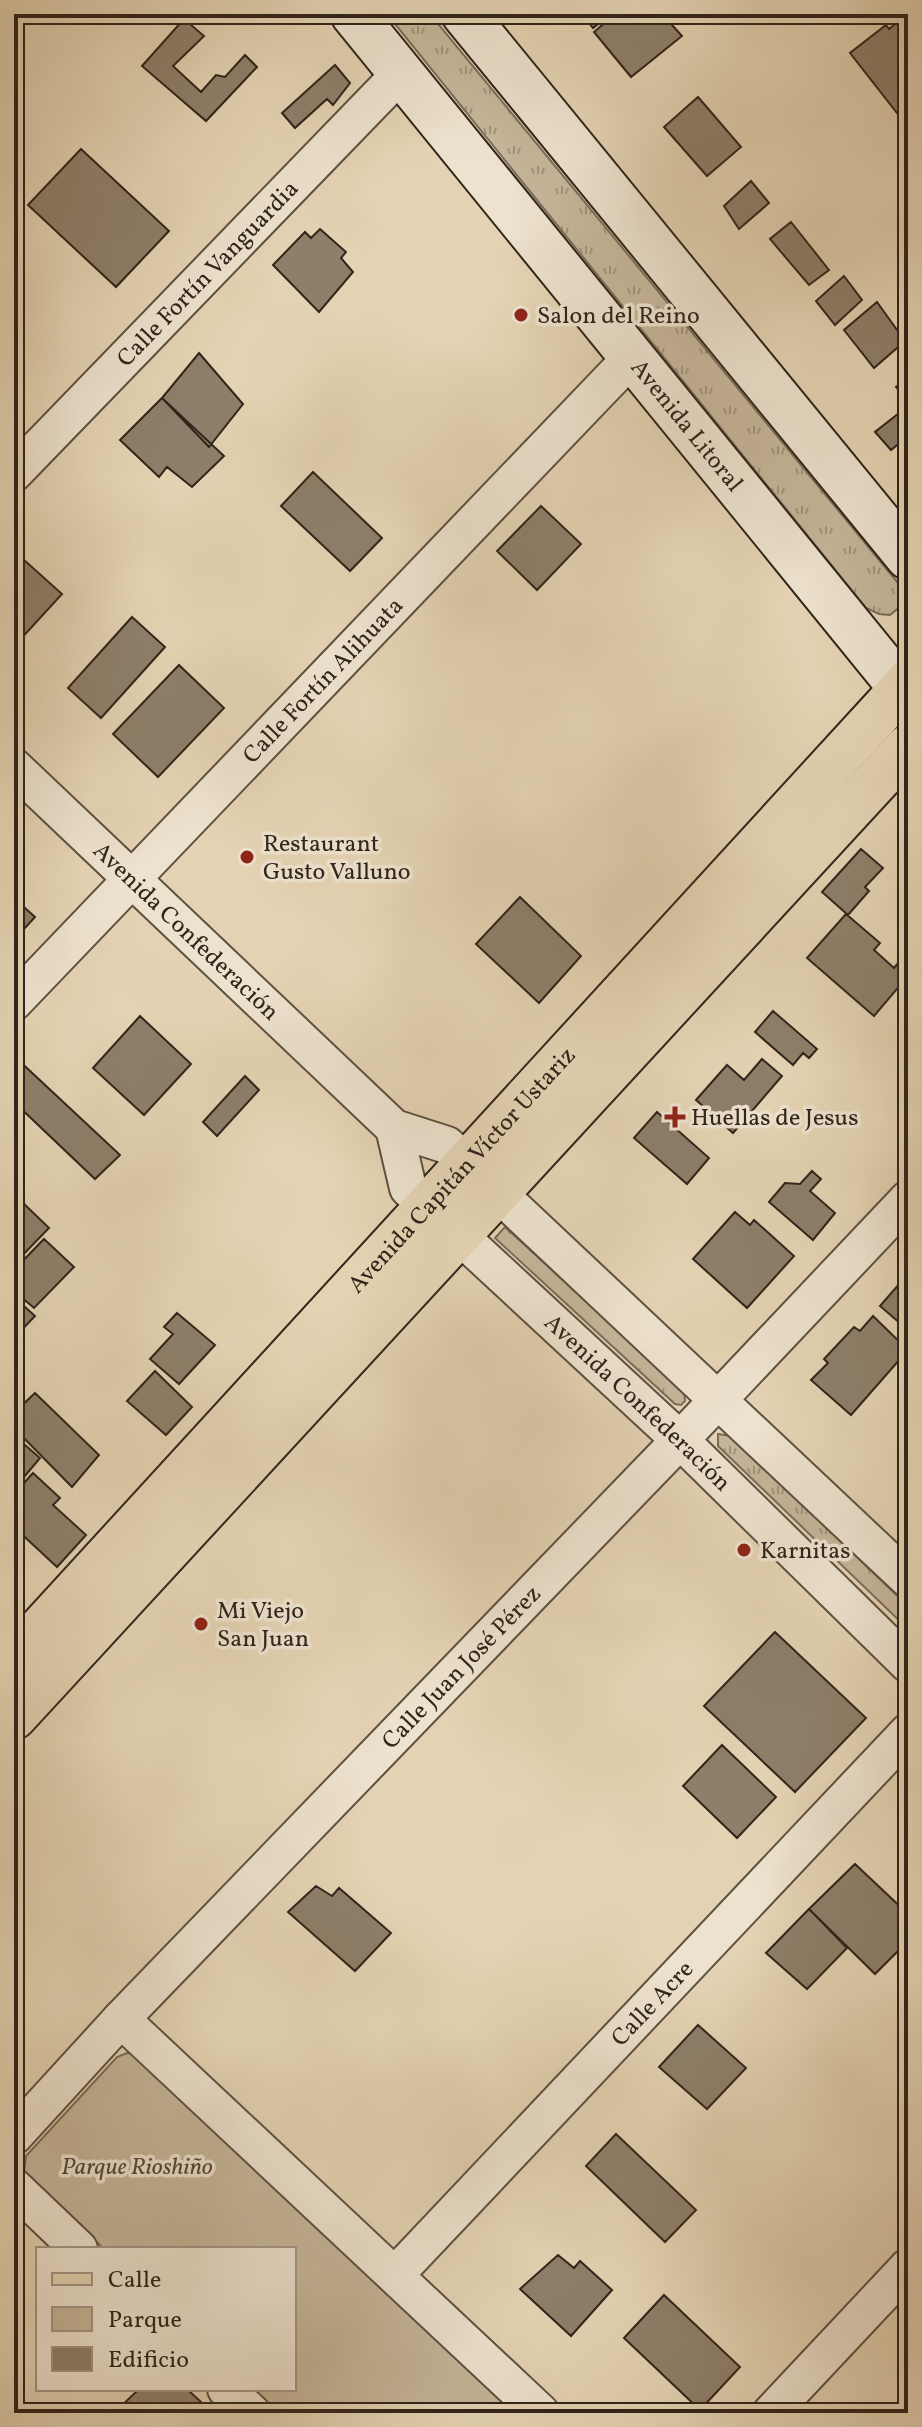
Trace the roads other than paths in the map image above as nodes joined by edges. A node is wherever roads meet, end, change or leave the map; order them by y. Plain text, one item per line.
1 (353, 14) edge
2 (464, 14) edge
3 (401, 73) junction
4 (632, 357) junction
5 (14, 473) edge
6 (908, 557) edge
7 (895, 697) edge
8 (905, 750) edge
9 (14, 767) edge
10 (131, 879) junction
11 (14, 1002) edge
12 (394, 1128) junction
13 (482, 1178) junction
14 (908, 1199) edge
15 (443, 1221) junction
16 (719, 1399) junction
17 (680, 1440) junction
18 (908, 1579) edge
19 (14, 1658) edge
20 (908, 1664) edge
21 (14, 1717) edge
22 (908, 1732) edge
23 (121, 2019) junction
24 (14, 2136) edge
25 (14, 2187) edge
26 (77, 2247) edge
27 (908, 2267) edge
28 (395, 2275) junction
29 (228, 2391) edge
30 (252, 2413) edge
31 (541, 2413) edge
32 (771, 2413) edge

1 - 3 main road, Avenida Litoral
2 - 6 main road
3 - 4 main road, Avenida Litoral
3 - 5 street, Calle Fortín Vanguardia
4 - 7 main road, Avenida Litoral
4 - 10 street, Calle Fortín Alihuata
7 - 8 main road, Avenida Litoral
7 - 13 main road, Avenida Capitán Víctor Ustariz
8 - 13 main road, Avenida Capitán Víctor Ustariz
9 - 10 street, Avenida Confederación
10 - 11 street, Calle Fortín Alihuata
10 - 12 street, Avenida Confederación
12 - 13 street, Avenida Confederación
12 - 15 street, Avenida Confederación
13 - 15 main road, Avenida Capitán Víctor Ustariz
13 - 16 street, Avenida Confederación
14 - 16 street, Calle Juan José Pérez
15 - 17 street, Avenida Confederación
15 - 19 main road, Avenida Capitán Víctor Ustariz
15 - 21 main road, Avenida Capitán Víctor Ustariz
16 - 17 street, Calle Juan José Pérez
16 - 18 street, Avenida Confederación
17 - 20 street, Avenida Confederación
17 - 23 street, Calle Juan José Pérez
22 - 28 street, Calle Acre
23 - 24 street, Calle Juan José Pérez
23 - 28 street
25 - 26 street
27 - 32 street
28 - 31 street
29 - 30 street

